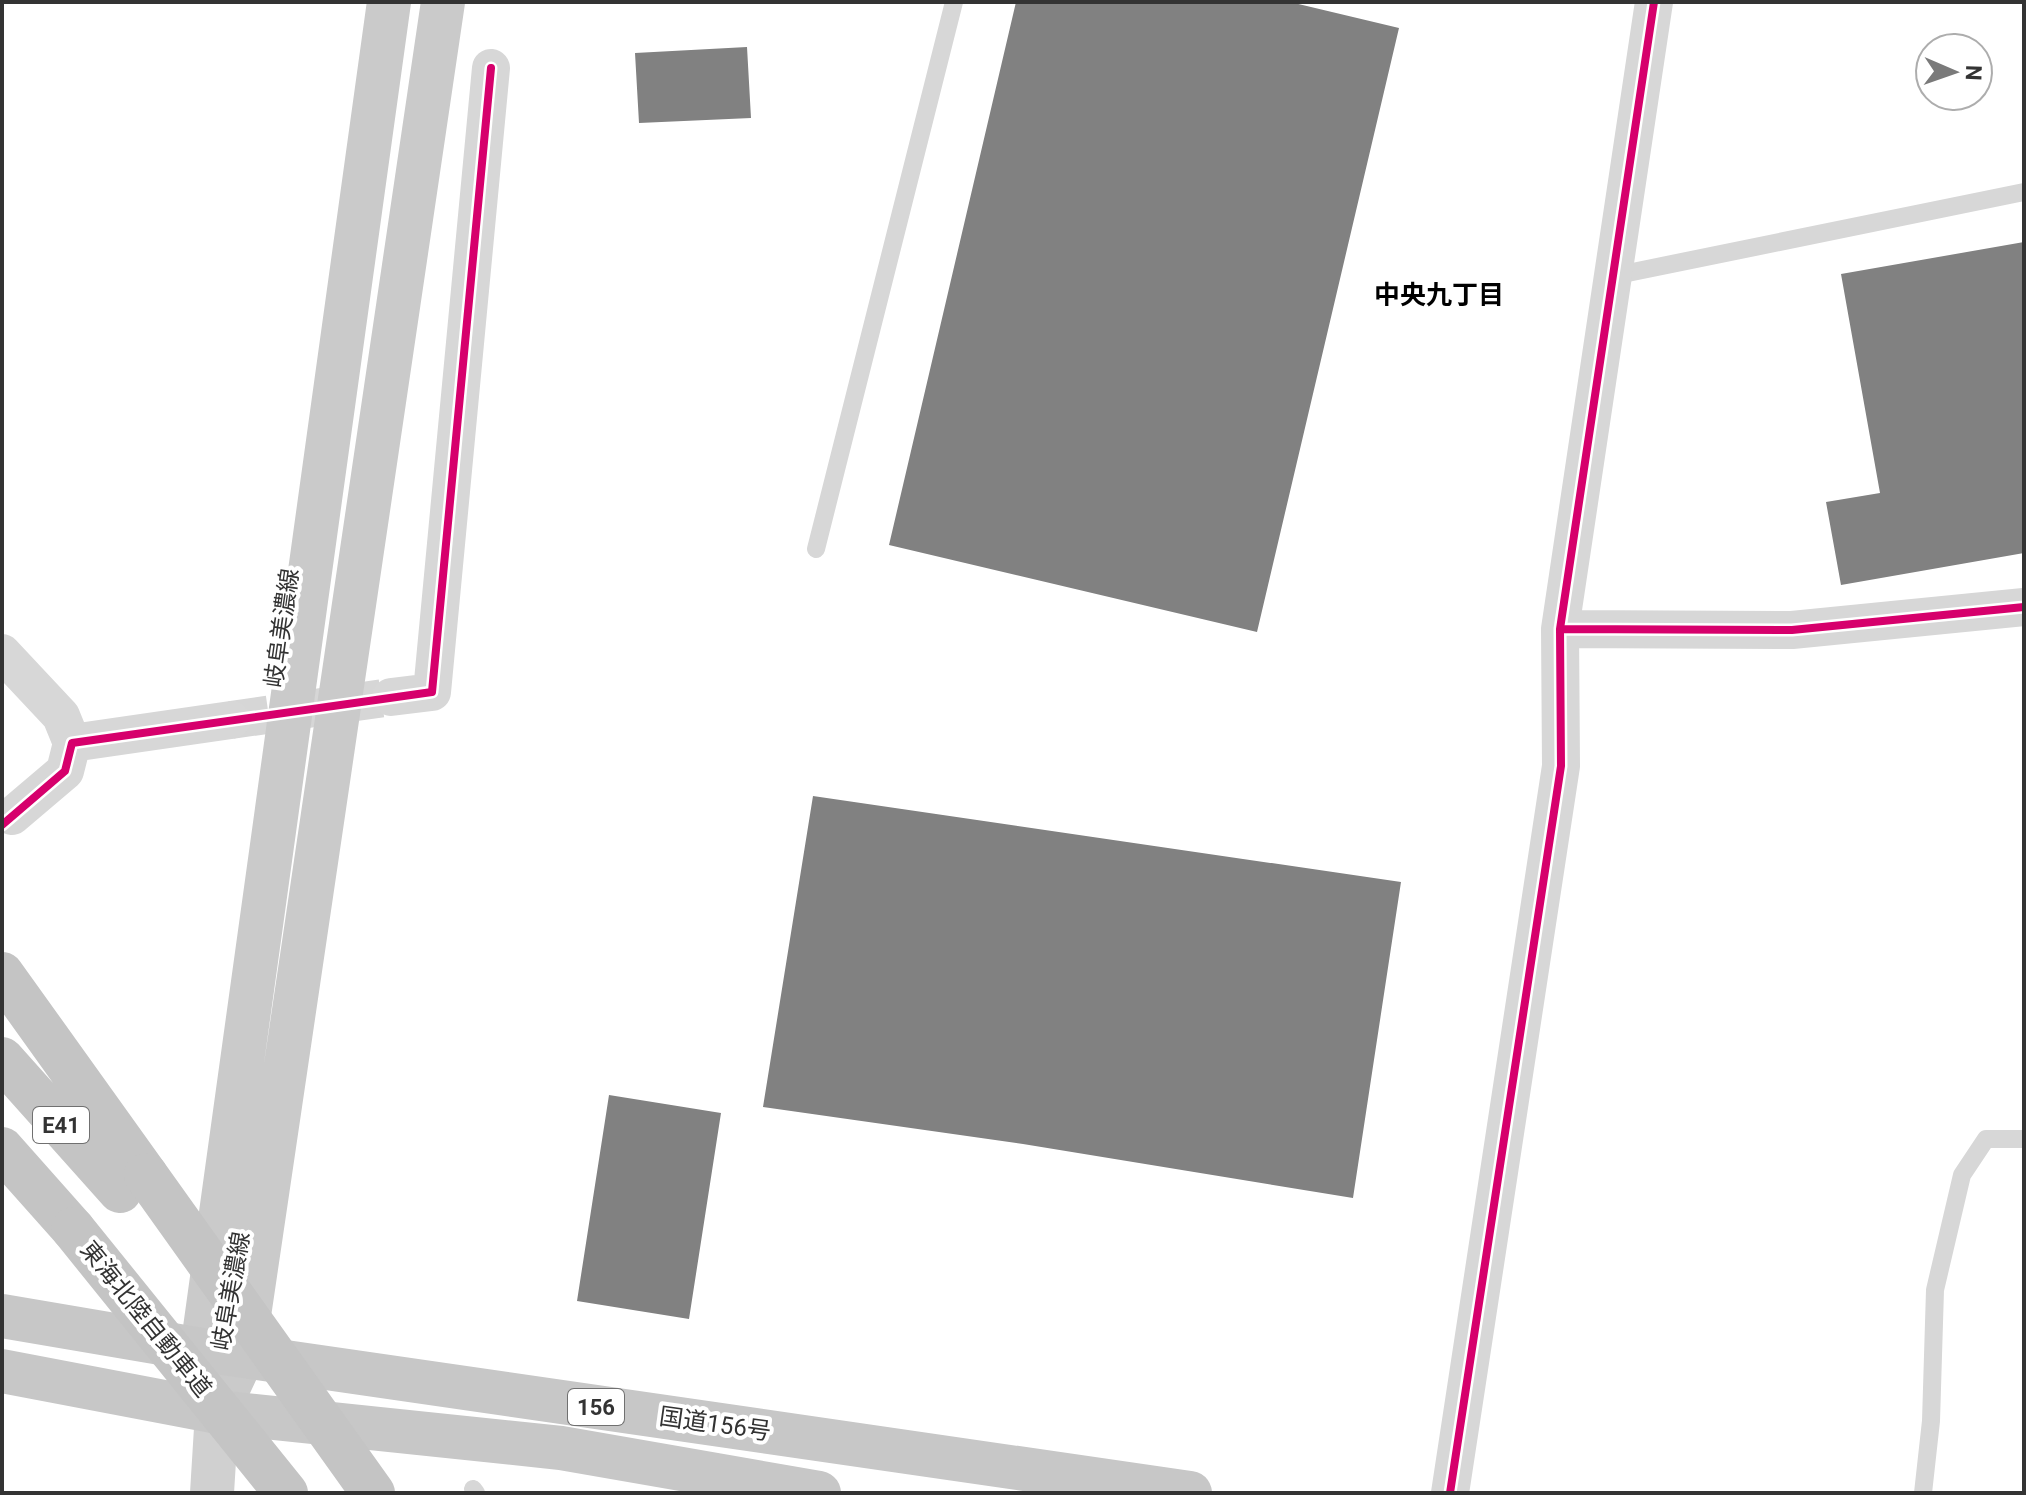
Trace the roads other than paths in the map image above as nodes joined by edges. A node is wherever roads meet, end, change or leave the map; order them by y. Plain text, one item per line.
1 (389, 2) edge
2 (443, 2) edge
3 (954, 2) edge
4 (1654, 2) edge
5 (491, 68) dead end
6 (2024, 192) edge
7 (1613, 276) junction
8 (816, 549) dead end
9 (2024, 607) edge
10 (1560, 629) junction
11 (2, 653) edge
12 (391, 697) tunnel mouth
13 (231, 720) tunnel mouth
14 (72, 743) junction
15 (12, 816) dead end
16 (2, 974) edge
17 (2, 1059) edge
18 (2024, 1139) edge
19 (2, 1149) edge
20 (133, 1183) junction
21 (2, 1316) edge
22 (222, 1353) junction
23 (2, 1371) edge
24 (217, 1412) junction
25 (212, 1493) edge
26 (286, 1493) edge
27 (359, 1493) edge
28 (373, 1493) edge
29 (819, 1493) edge
30 (1190, 1493) edge
31 (1450, 1493) edge
32 (1923, 1493) edge

1 - 22 main road, 岐阜美濃線
2 - 22 main road, 岐阜美濃線
3 - 8 lane
4 - 7 street
5 - 12 street
6 - 7 lane
7 - 10 street
9 - 10 street
10 - 31 street
11 - 14 street
13 - 14 street
14 - 15 street
16 - 20 highway
17 - 20 highway, E41
18 - 32 lane
19 - 26 highway, 東海北陸自動車道 / E41, bridge
20 - 27 highway, E41
20 - 28 highway, bridge
21 - 22 highway, 国道156号 / 156
22 - 24 main road, 岐阜美濃線
22 - 30 highway, 国道156号 / 156
23 - 24 highway, 国道156号 / 156
24 - 25 main road
24 - 29 highway, 国道156号 / 156

